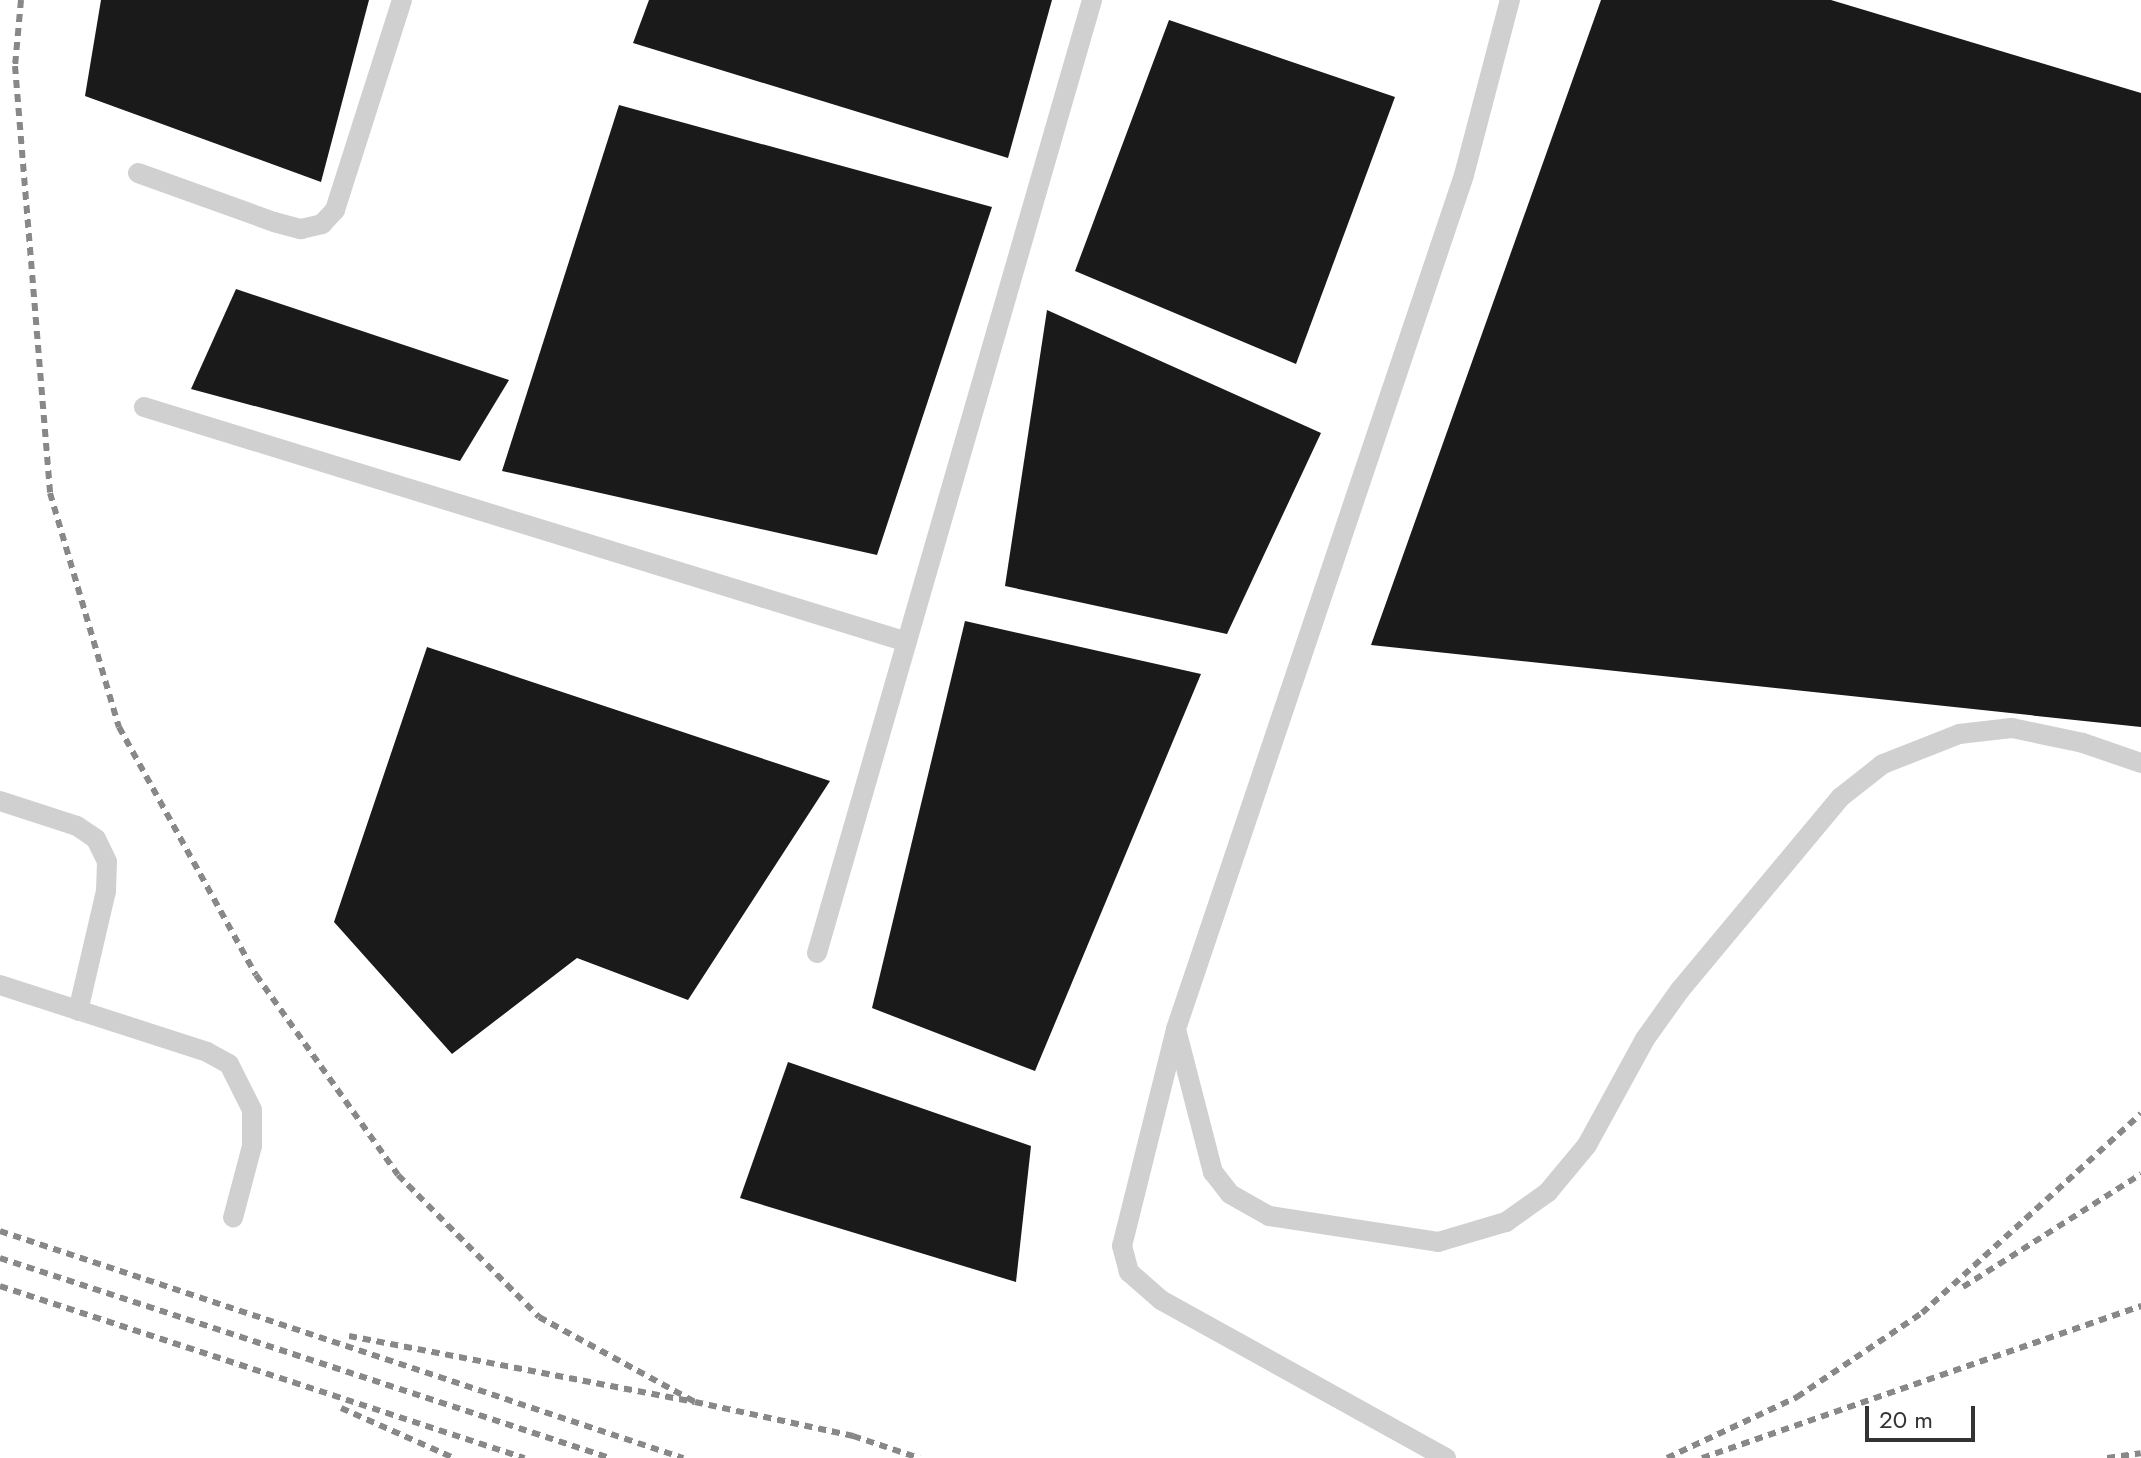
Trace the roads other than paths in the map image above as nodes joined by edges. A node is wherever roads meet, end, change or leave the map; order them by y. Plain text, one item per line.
1 (402, 0) edge
2 (1092, 0) edge
3 (1510, 0) edge
4 (138, 173) dead end
5 (144, 407) dead end
6 (907, 642) junction
7 (2141, 763) edge
8 (0, 801) edge
9 (817, 953) dead end
10 (0, 985) edge
11 (78, 1011) junction
12 (1176, 1029) junction
13 (233, 1218) dead end
14 (1446, 1458) edge

1 - 4 lane
2 - 6 lane
3 - 12 lane
5 - 6 lane
6 - 9 lane
7 - 12 lane
8 - 11 lane
10 - 11 lane
11 - 13 lane
12 - 14 lane

